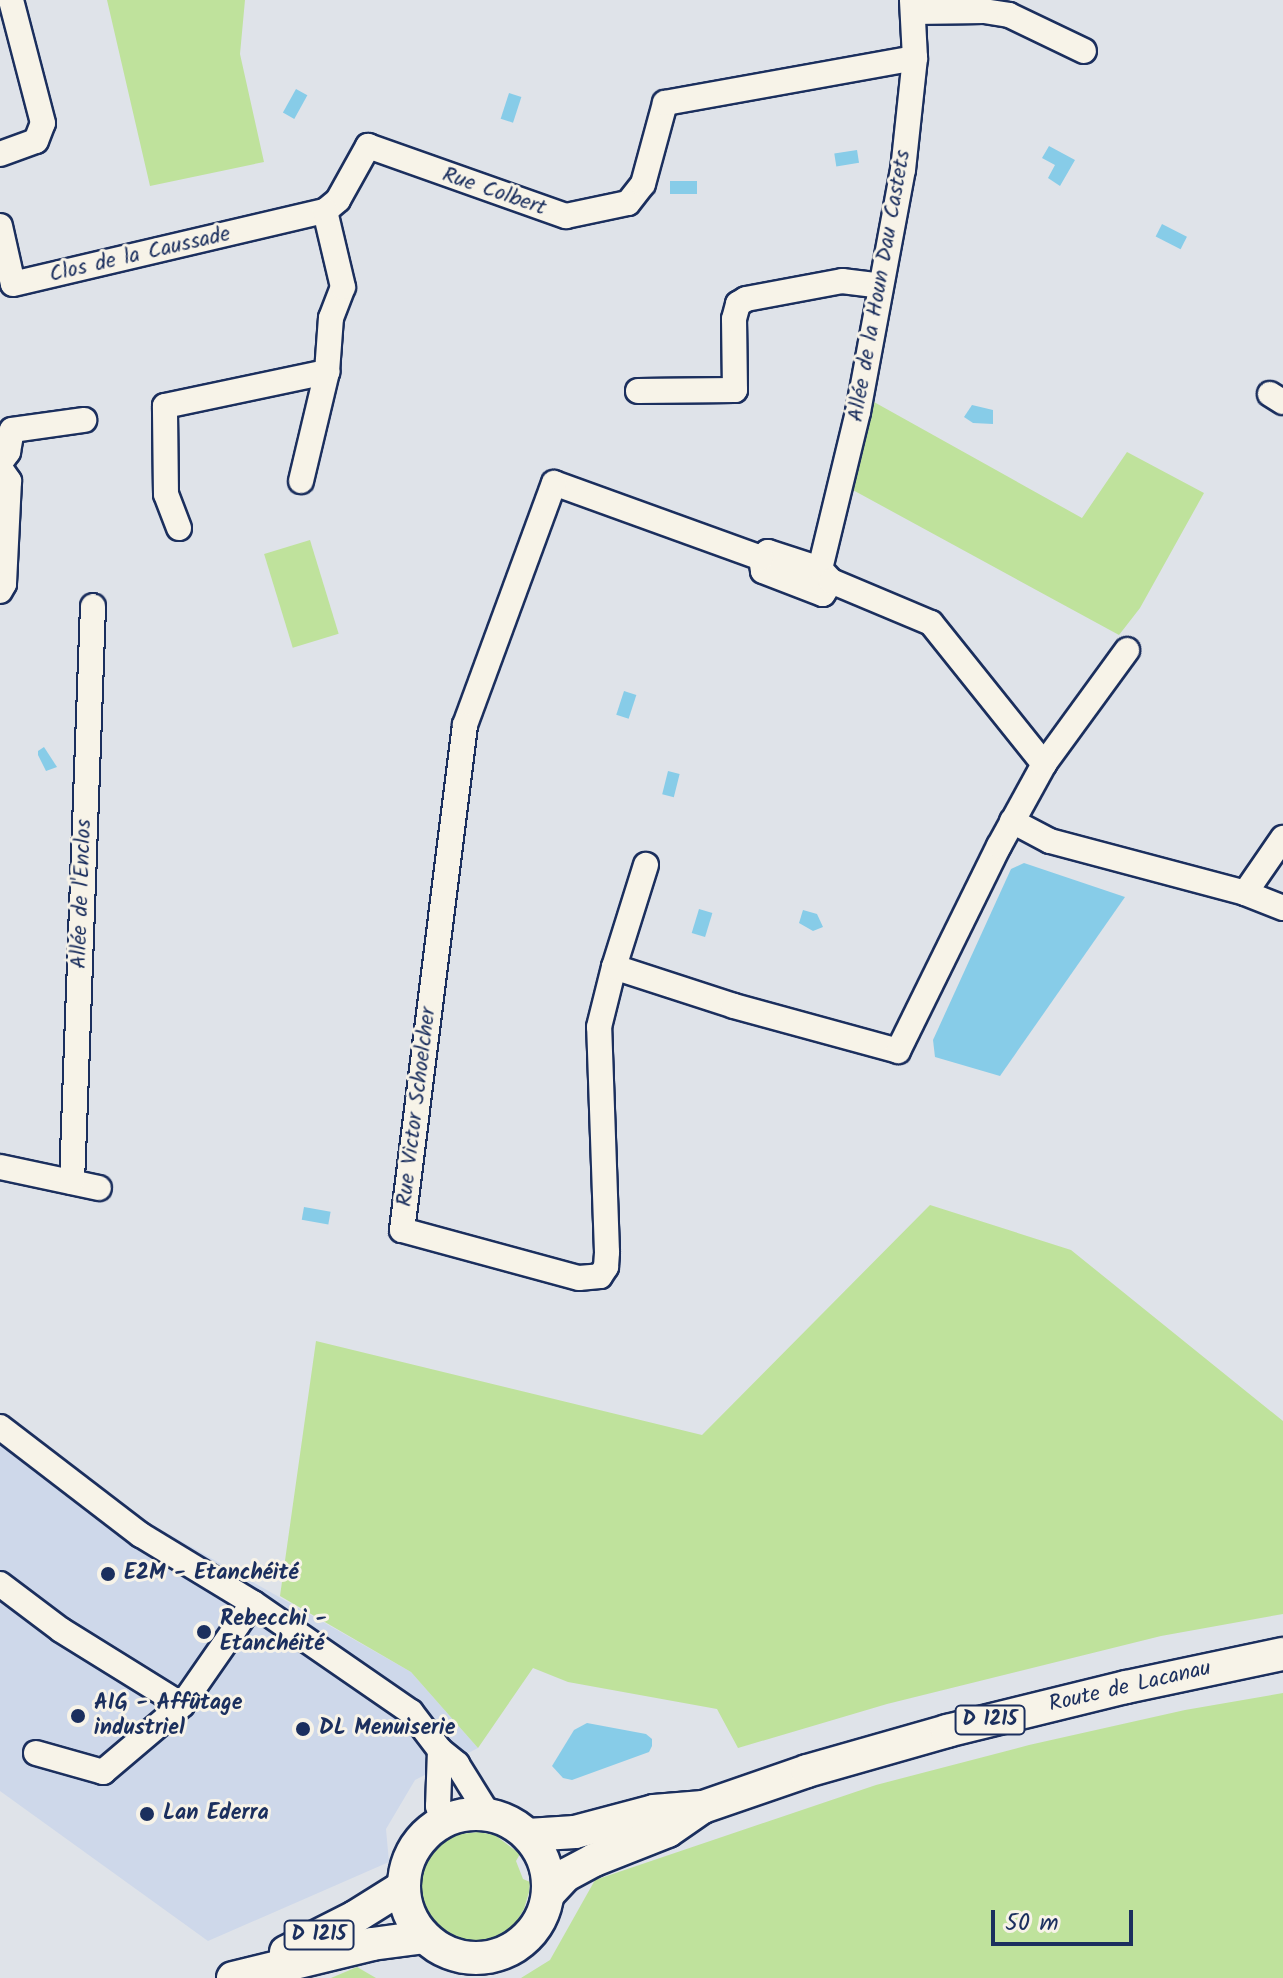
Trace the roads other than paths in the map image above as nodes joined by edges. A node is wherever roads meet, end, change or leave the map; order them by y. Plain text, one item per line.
1 (11, 0) edge
2 (912, 6) edge
3 (1084, 51) dead end
4 (915, 58) junction
5 (0, 154) edge
6 (325, 211) junction
7 (0, 226) edge
8 (881, 286) junction
9 (327, 372) junction
10 (638, 391) dead end
11 (84, 420) dead end
12 (0, 466) edge
13 (301, 481) dead end
14 (179, 528) dead end
15 (826, 575) junction
16 (0, 591) edge
17 (93, 606) dead end
18 (1127, 650) dead end
19 (1044, 764) junction
20 (1012, 821) junction
21 (1283, 838) edge
22 (646, 865) dead end
23 (1245, 893) junction
24 (1283, 908) edge
25 (614, 967) junction
26 (0, 1167) edge
27 (72, 1182) junction
28 (99, 1188) dead end
29 (0, 1427) edge
30 (0, 1584) edge
31 (253, 1603) junction
32 (1283, 1654) edge
33 (182, 1705) junction
34 (440, 1750) junction
35 (36, 1753) dead end
36 (703, 1807) junction
37 (488, 1814) junction
38 (443, 1821) junction
39 (528, 1835) junction
40 (403, 1887) junction
41 (549, 1893) junction
42 (424, 1937) junction
43 (233, 1978) edge

1 - 5 street
2 - 3 street
2 - 4 street, Allée de la Houn Dau Castets
4 - 6 street, Rue Colbert
4 - 8 street, Allée de la Houn Dau Castets
6 - 7 street, Clos de la Caussade
6 - 9 street
8 - 10 street
8 - 15 street, Allée de la Houn Dau Castets
9 - 13 street
9 - 14 street
11 - 12 street
12 - 16 street
15 - 19 street
15 - 25 street, Rue Victor Schoelcher
17 - 27 street, Allée de l'Enclos
18 - 19 street
19 - 20 street
20 - 23 street
20 - 25 street
21 - 23 street
22 - 25 street, Rue Victor Schoelcher
23 - 24 street
26 - 27 street
27 - 28 street
29 - 31 street
30 - 33 street
31 - 33 street
31 - 34 street
32 - 36 main road, Route de Lacanau / D 1215
33 - 35 street
34 - 37 street
34 - 38 street
36 - 39 main road, D 1215
36 - 41 main road, D 1215
37 - 38 main road
37 - 39 main road
38 - 40 main road
39 - 41 main road
40 - 42 main road
40 - 43 main road, D 1215
41 - 42 main road
42 - 43 main road, D 1215

